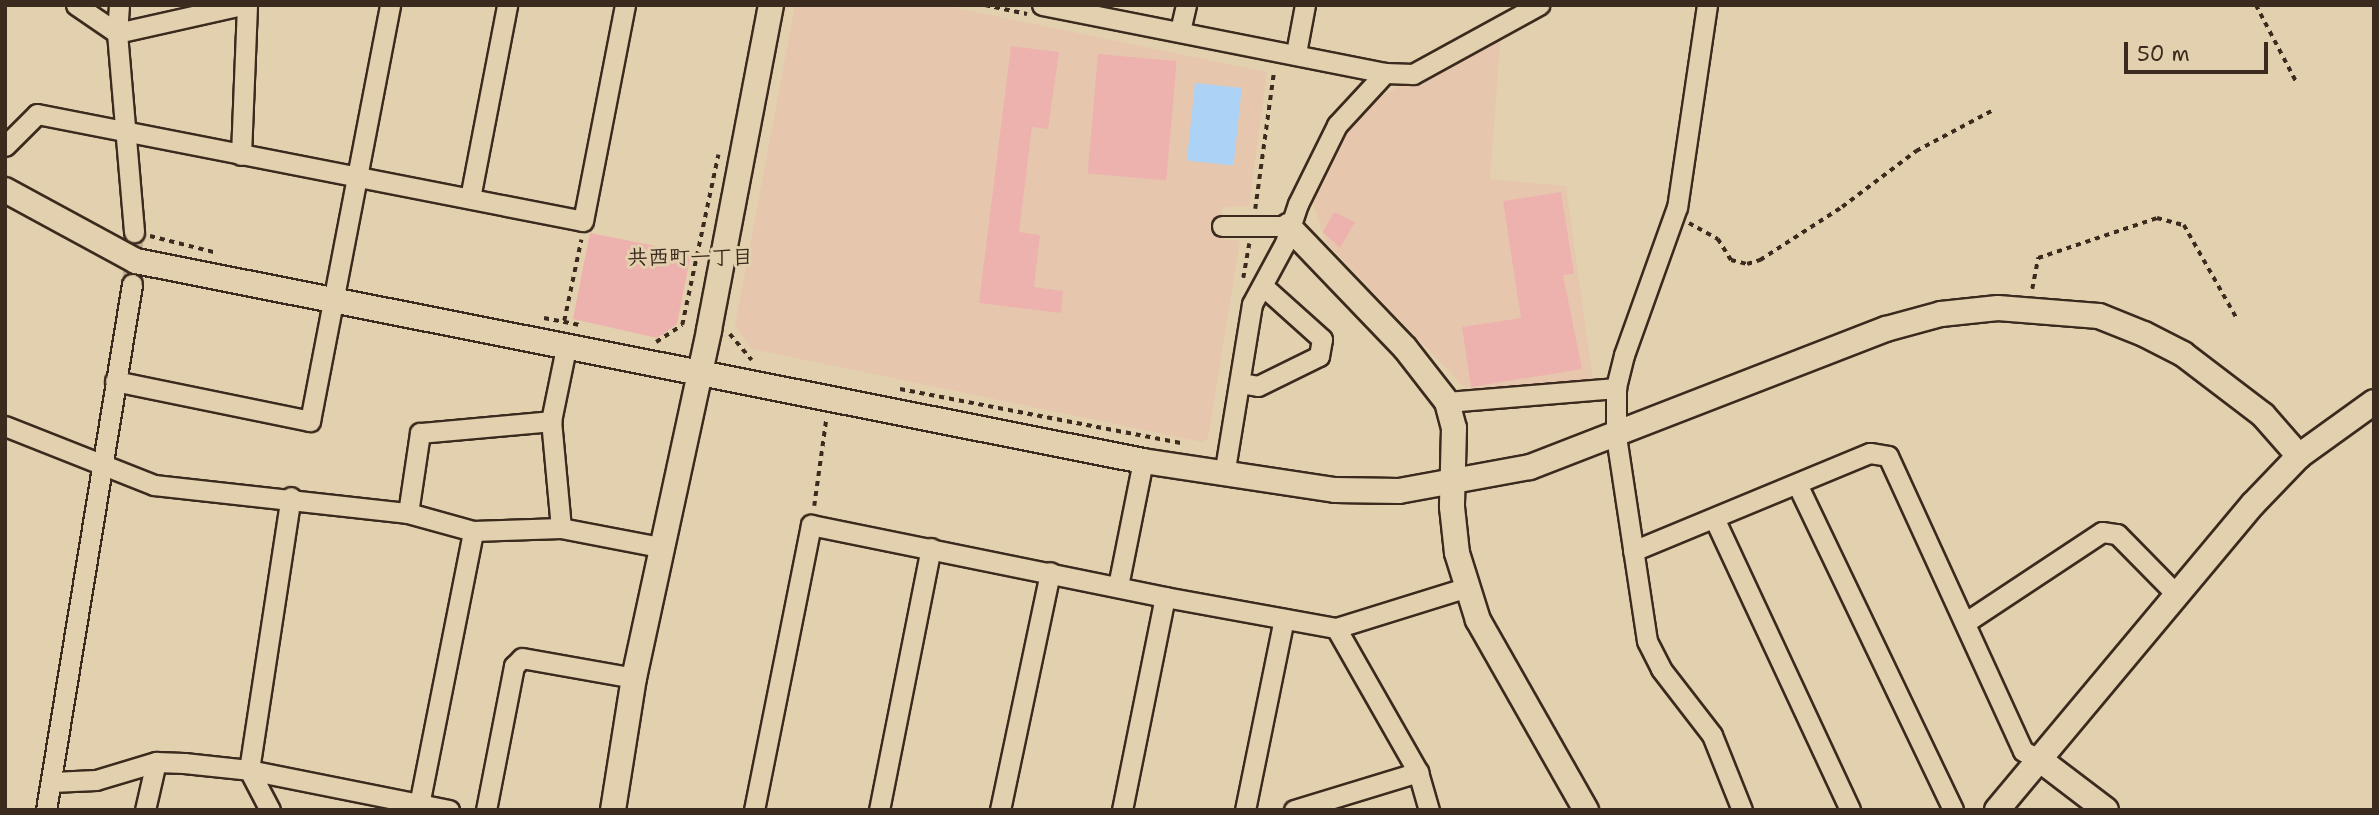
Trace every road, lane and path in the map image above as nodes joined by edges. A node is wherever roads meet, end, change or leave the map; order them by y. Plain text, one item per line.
1 (76, 5) edge
2 (119, 5) edge
3 (242, 5) edge
4 (247, 5) edge
5 (390, 5) edge
6 (507, 5) edge
7 (625, 5) edge
8 (771, 5) edge
9 (1186, 5) edge
10 (1306, 5) edge
11 (1539, 5) edge
12 (1707, 5) edge
13 (2256, 5) edge
14 (1053, 6) edge
15 (1180, 31) junction
16 (117, 33) junction
17 (1296, 53) junction
18 (1275, 63) dead end
19 (1385, 73) junction
20 (2297, 83) dead end
21 (1996, 108) dead end
22 (127, 131) junction
23 (5, 146) edge
24 (719, 152) dead end
25 (241, 155) junction
26 (355, 177) junction
27 (5, 190) edge
28 (470, 198) junction
29 (1674, 215) junction
30 (583, 221) junction
31 (1252, 223) junction
32 (1222, 226) dead end
33 (1288, 226) junction
34 (134, 232) joint
35 (224, 255) dead end
36 (132, 284) tunnel mouth
37 (1263, 286) junction
38 (1241, 290) dead end
39 (335, 303) junction
40 (2029, 308) junction
41 (537, 317) dead end
42 (2236, 317) dead end
43 (732, 320) dead end
44 (564, 321) junction
45 (590, 327) dead end
46 (642, 340) dead end
47 (566, 348) junction
48 (762, 362) dead end
49 (699, 374) junction
50 (114, 382) junction
51 (1240, 383) junction
52 (886, 386) dead end
53 (1616, 388) junction
54 (833, 398) junction
55 (1447, 402) junction
56 (2374, 402) edge
57 (551, 421) junction
58 (5, 426) edge
59 (1616, 436) junction
60 (1186, 444) dead end
61 (2299, 456) junction
62 (1143, 461) junction
63 (99, 464) junction
64 (1224, 475) junction
65 (1455, 484) junction
66 (1798, 486) junction
67 (291, 497) junction
68 (408, 513) junction
69 (1714, 518) junction
70 (811, 525) junction
71 (561, 528) junction
72 (473, 531) junction
73 (660, 547) junction
74 (931, 548) junction
75 (1633, 551) junction
76 (1050, 572) junction
77 (1118, 586) junction
78 (1468, 587) junction
79 (2175, 593) junction
80 (1164, 597) junction
81 (1284, 619) junction
82 (1966, 622) junction
83 (1336, 628) junction
84 (634, 678) junction
85 (2039, 759) junction
86 (156, 762) junction
87 (250, 769) junction
88 (1418, 772) junction
89 (52, 782) junction
90 (418, 807) edge
91 (46, 810) edge
92 (145, 810) edge
93 (270, 810) edge
94 (449, 810) edge
95 (486, 810) edge
96 (613, 810) edge
97 (754, 810) edge
98 (879, 810) edge
99 (1000, 810) edge
100 (1122, 810) edge
101 (1245, 810) edge
102 (1293, 810) edge
103 (1429, 810) edge
104 (1586, 810) edge
105 (1742, 810) edge
106 (1850, 810) edge
107 (1952, 810) edge
108 (1997, 810) edge
109 (2106, 810) edge

1 - 16 street
2 - 16 street
3 - 16 street
4 - 25 street
5 - 26 street
6 - 28 street
7 - 30 street
8 - 49 street
9 - 15 street
10 - 17 street
11 - 19 street
12 - 29 street
13 - 20 path
14 - 15 street
15 - 17 street
16 - 22 street
17 - 19 street
18 - 31 path
19 - 33 street
21 - 29 path
22 - 23 street
22 - 25 street
22 - 34 street
24 - 46 path
25 - 26 street
26 - 28 street
26 - 39 street
27 - 39 street
28 - 30 street
29 - 53 street
30 - 44 path
31 - 32 street
31 - 33 street
31 - 38 path
33 - 37 street
33 - 55 street
34 - 35 path
36 - 50 street
37 - 51 street
37 - 51 street
39 - 47 street
39 - 50 street
40 - 42 path
40 - 59 street
40 - 61 street
41 - 44 path
43 - 48 path
44 - 45 path
47 - 49 street
47 - 57 street
49 - 54 street
49 - 73 street
50 - 63 street
51 - 64 street
52 - 60 path
53 - 55 street
53 - 59 street
54 - 62 street
54 - 70 path
55 - 65 street
56 - 61 street
57 - 68 street
57 - 71 street
58 - 63 street
59 - 65 street
59 - 75 street
61 - 79 street
62 - 64 street
62 - 77 street
63 - 67 street
63 - 89 street
64 - 65 street
65 - 78 street
66 - 69 street
66 - 82 street
66 - 107 street
67 - 68 street
67 - 87 street
68 - 72 street
69 - 75 street
69 - 106 street
70 - 74 street
70 - 97 street
71 - 72 street
71 - 73 street
72 - 90 street
73 - 84 street
74 - 76 street
74 - 98 street
75 - 105 street
76 - 77 street
76 - 99 street
77 - 80 street
78 - 83 street
78 - 104 street
79 - 82 street
79 - 85 street
80 - 81 street
80 - 100 street
81 - 83 street
81 - 101 street
82 - 85 street
83 - 88 street
84 - 95 street
84 - 96 street
85 - 108 street
85 - 109 street
86 - 87 street
86 - 89 street
86 - 92 street
87 - 90 street
87 - 93 street
88 - 102 street
88 - 103 street
89 - 91 street
90 - 94 street

